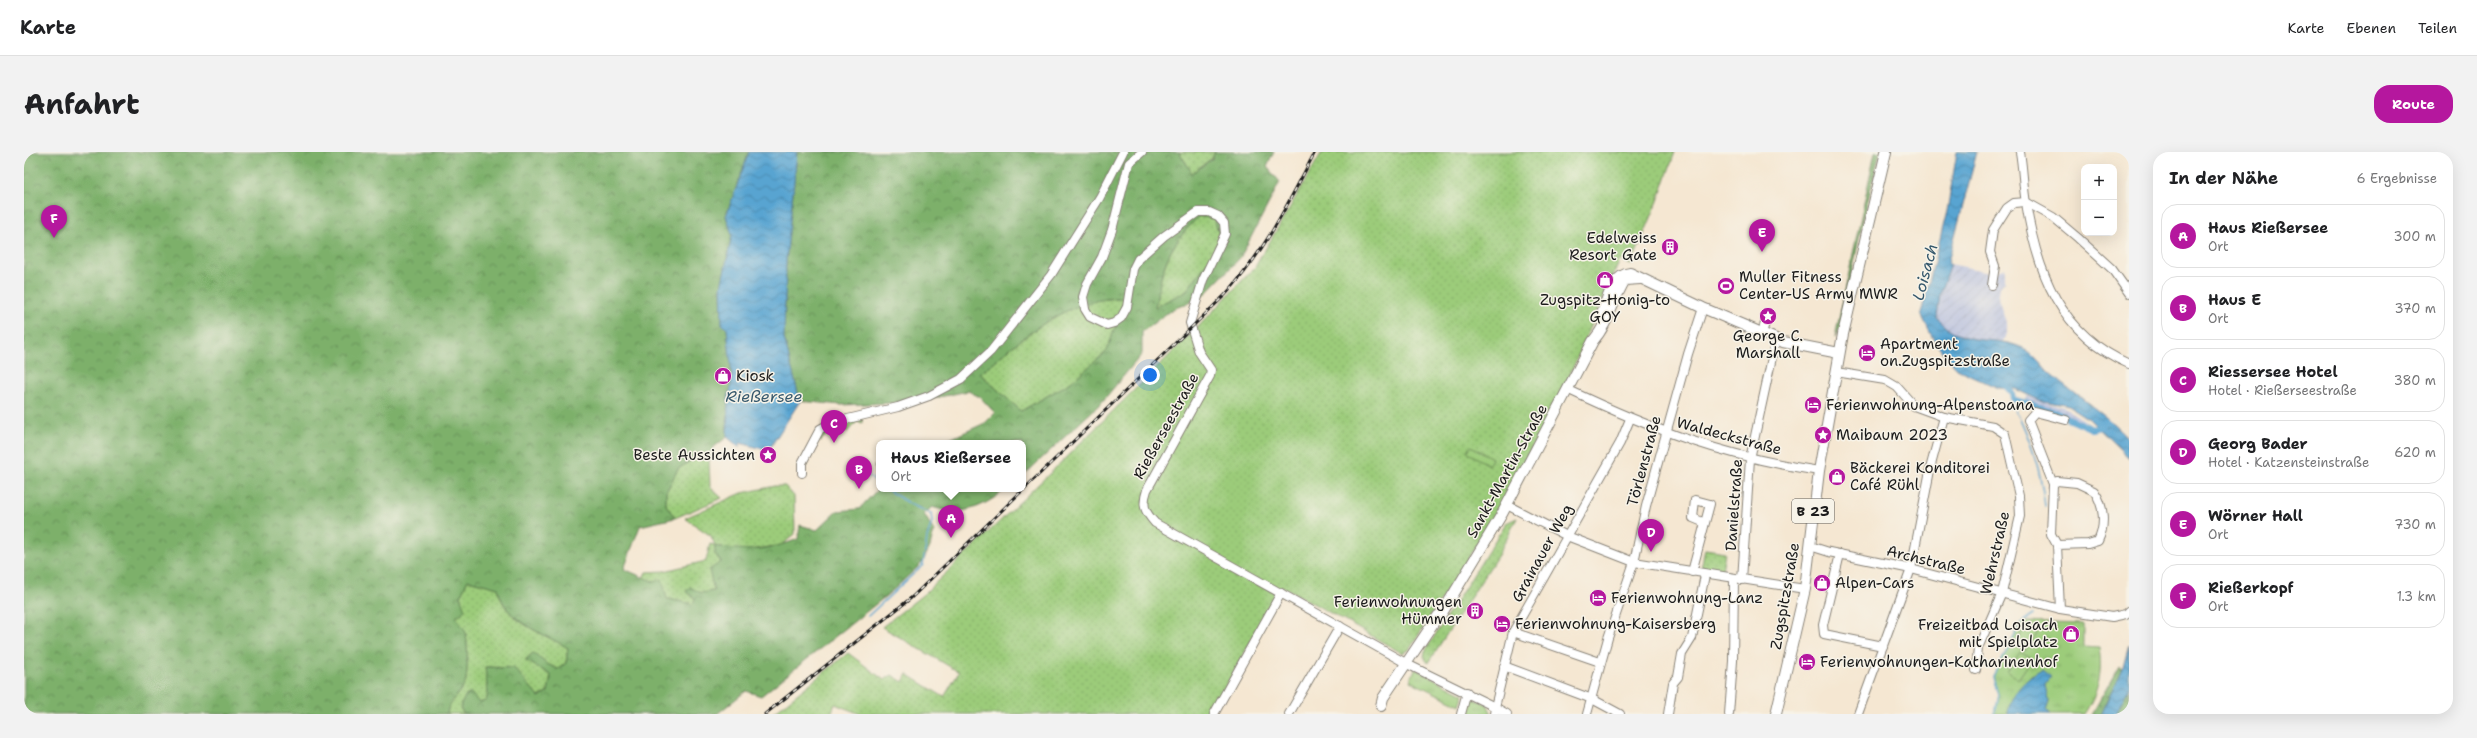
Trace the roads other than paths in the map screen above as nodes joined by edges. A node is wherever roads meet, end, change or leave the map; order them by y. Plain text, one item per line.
1 (1123, 152) edge
2 (1142, 152) edge
3 (1886, 152) edge
4 (2020, 152) edge
5 (2026, 202) junction
6 (1992, 286) dead end
7 (2129, 293) edge
8 (1703, 308) junction
9 (1766, 320) dead end
10 (1762, 333) junction
11 (1776, 339) junction
12 (1822, 350) junction
13 (1839, 353) junction
14 (2129, 364) edge
15 (1836, 370) junction
16 (1569, 390) junction
17 (1944, 417) junction
18 (1630, 419) junction
19 (2066, 420) dead end
20 (1667, 433) junction
21 (1750, 459) junction
22 (2046, 468) junction
23 (1819, 472) junction
24 (802, 473) dead end
25 (2062, 480) junction
26 (2053, 484) junction
27 (1507, 505) junction
28 (1705, 523) dead end
29 (1567, 536) junction
30 (2057, 545) junction
31 (1810, 546) junction
32 (1840, 554) junction
33 (1634, 562) junction
34 (1911, 569) junction
35 (1692, 572) junction
36 (1705, 575) junction
37 (1738, 580) junction
38 (1805, 589) junction
39 (2002, 593) junction
40 (1282, 594) junction
41 (2060, 609) junction
42 (2129, 611) edge
43 (1340, 626) junction
44 (1513, 632) junction
45 (1883, 646) junction
46 (1600, 662) junction
47 (1408, 664) junction
48 (1504, 666) junction
49 (1976, 670) dead end
50 (1467, 692) junction
51 (1592, 700) junction
52 (1379, 710) edge
53 (1495, 710) edge
54 (1214, 714) edge
55 (1289, 714) edge
56 (1461, 714) edge
57 (1507, 714) edge
58 (1587, 714) edge
59 (1620, 714) edge
60 (1668, 714) edge
61 (1729, 714) edge
62 (1776, 714) edge
63 (1858, 714) edge

1 - 24 street
2 - 40 street, Rießerseestraße
3 - 13 main road, Zugspitzstraße / B 23
4 - 5 street
5 - 6 street
5 - 7 street
5 - 14 street
8 - 10 main road
8 - 16 main road, Sankt-Martin-Straße
8 - 20 street, Törlenstraße
9 - 10 street
10 - 11 main road
11 - 12 main road
11 - 21 street, Danielstraße
12 - 13 main road
12 - 15 main road
13 - 15 main road, Zugspitzstraße / B 23
15 - 17 street, Wehrstraße
15 - 23 main road, Zugspitzstraße / B 23
16 - 18 street, Waldeckstraße
16 - 27 main road, Sankt-Martin-Straße
17 - 34 street
17 - 39 street, Wehrstraße
18 - 20 street, Waldeckstraße
18 - 29 street, Grainauer Weg
19 - 22 street
20 - 21 street, Waldeckstraße
20 - 33 street, Törlenstraße
21 - 23 street, Waldeckstraße
21 - 37 street, Danielstraße
22 - 25 street
22 - 26 street
23 - 31 main road, Zugspitzstraße / B 23
25 - 26 street
25 - 30 street
26 - 30 street
27 - 29 street
27 - 47 main road, Sankt-Martin-Straße
28 - 35 street
29 - 33 street
29 - 44 street, Grainauer Weg
30 - 41 street
31 - 32 street, Archstraße
31 - 38 main road, Zugspitzstraße / B 23
32 - 34 street, Archstraße
32 - 45 street
33 - 35 street
33 - 46 street, Törlenstraße
34 - 39 street, Archstraße
34 - 45 street
35 - 36 street
36 - 37 street
36 - 60 street
37 - 38 street
37 - 61 street, Danielstraße
38 - 62 main road, Zugspitzstraße / B 23
39 - 41 street, Archstraße
39 - 49 street, Wehrstraße
40 - 43 street, Rießerseestraße
40 - 54 street
41 - 42 street, Archstraße
43 - 47 street, Rießerseestraße
43 - 55 street
44 - 46 street
44 - 48 street, Grainauer Weg
45 - 63 street
46 - 51 street, Törlenstraße
47 - 50 street, Rießerseestraße
47 - 52 main road, Sankt-Martin-Straße
48 - 51 street
48 - 53 street, Grainauer Weg
50 - 53 street, Rießerseestraße
50 - 56 street
51 - 58 street, Törlenstraße
51 - 59 street
53 - 57 street, Rießerseestraße

